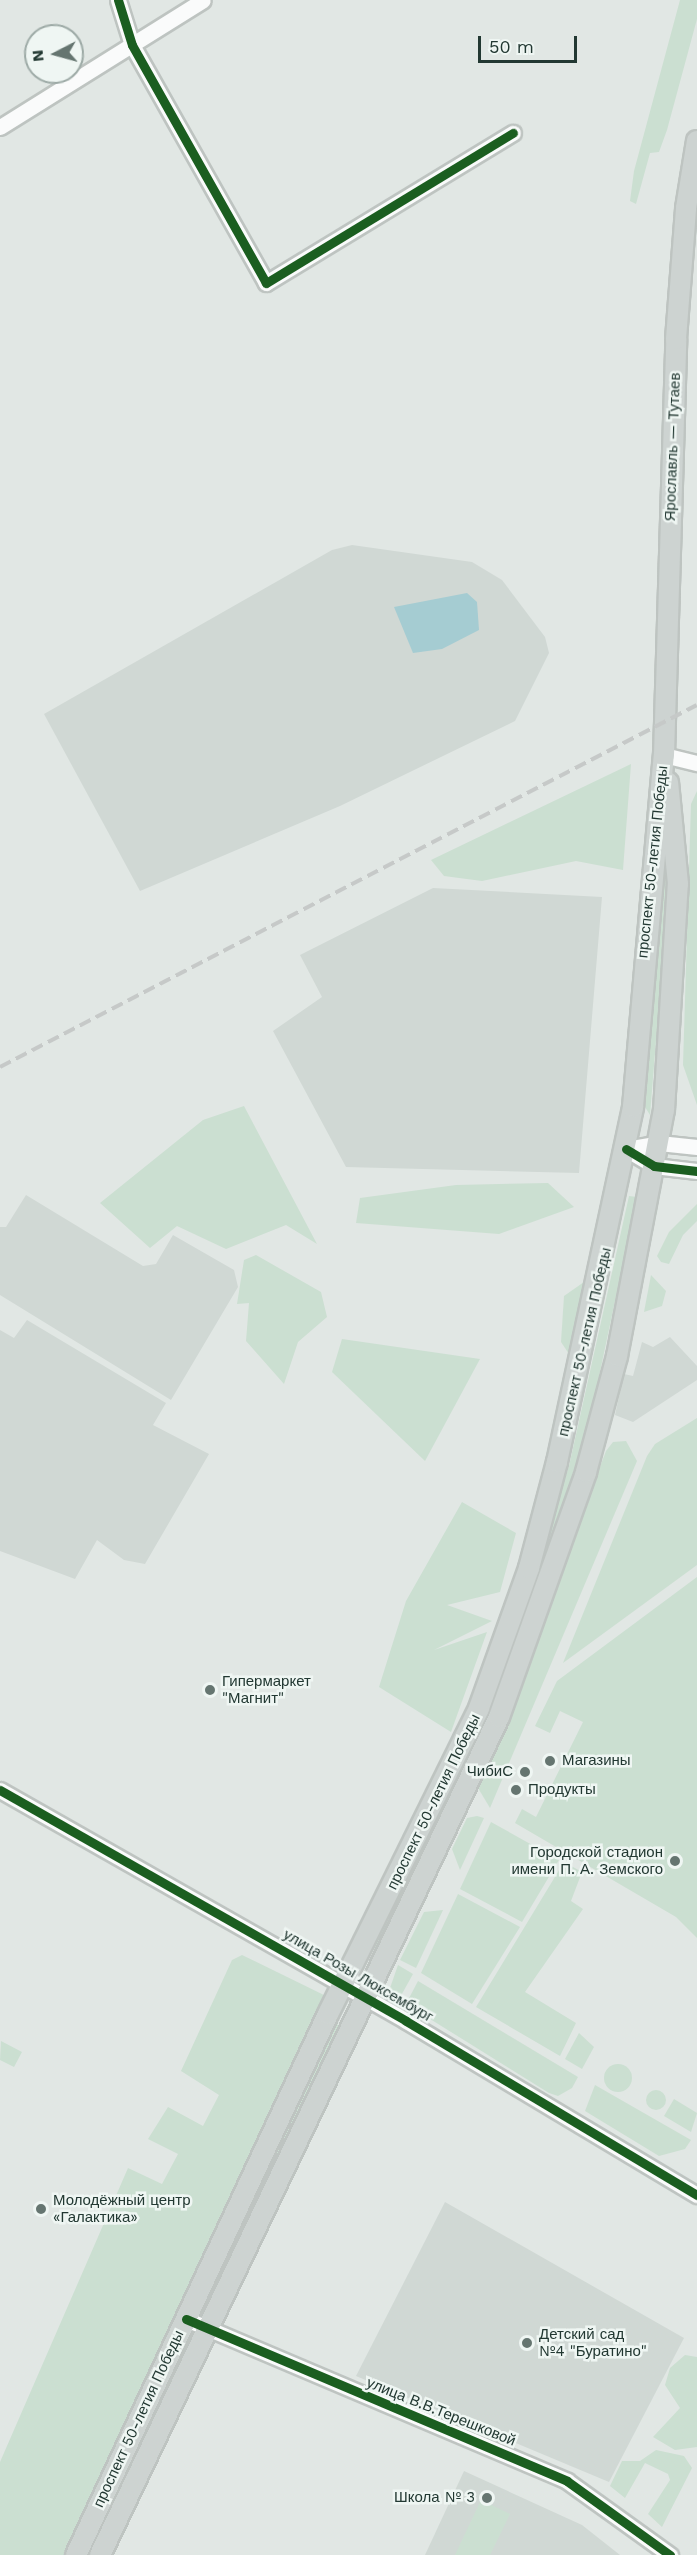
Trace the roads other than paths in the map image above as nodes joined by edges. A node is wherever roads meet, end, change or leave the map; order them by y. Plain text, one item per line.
1 (118, 0) edge
2 (203, 0) edge
3 (132, 45) junction
4 (0, 127) edge
5 (513, 133) dead end
6 (697, 141) edge
7 (664, 756) junction
8 (697, 764) edge
9 (658, 1143) junction
10 (697, 1147) edge
11 (626, 1149) junction
12 (654, 1166) junction
13 (697, 1171) edge
14 (0, 1790) edge
15 (342, 1984) junction
16 (363, 1996) junction
17 (697, 2195) edge
18 (186, 2319) junction
19 (206, 2328) junction
20 (76, 2555) edge
21 (100, 2555) edge
22 (670, 2555) edge

1 - 3 street
2 - 3 street
3 - 4 street
3 - 5 street
6 - 7 main road, Ярославль — Тутаев
7 - 8 street
7 - 9 main road, проспект 50-летия Победы
7 - 11 main road, проспект 50-летия Победы
9 - 10 street
9 - 11 street
9 - 12 main road, проспект 50-летия Победы
11 - 12 street
11 - 15 main road, проспект 50-летия Победы
12 - 13 street
12 - 16 main road, проспект 50-летия Победы
14 - 15 street, улица Розы Люксембург
15 - 16 street, улица Розы Люксембург
15 - 18 main road, проспект 50-летия Победы
16 - 17 street, улица Розы Люксембург
16 - 19 main road, проспект 50-летия Победы
18 - 19 street, улица В.В.Терешковой
18 - 20 main road, проспект 50-летия Победы
19 - 21 main road, проспект 50-летия Победы
19 - 22 street, улица В.В.Терешковой

